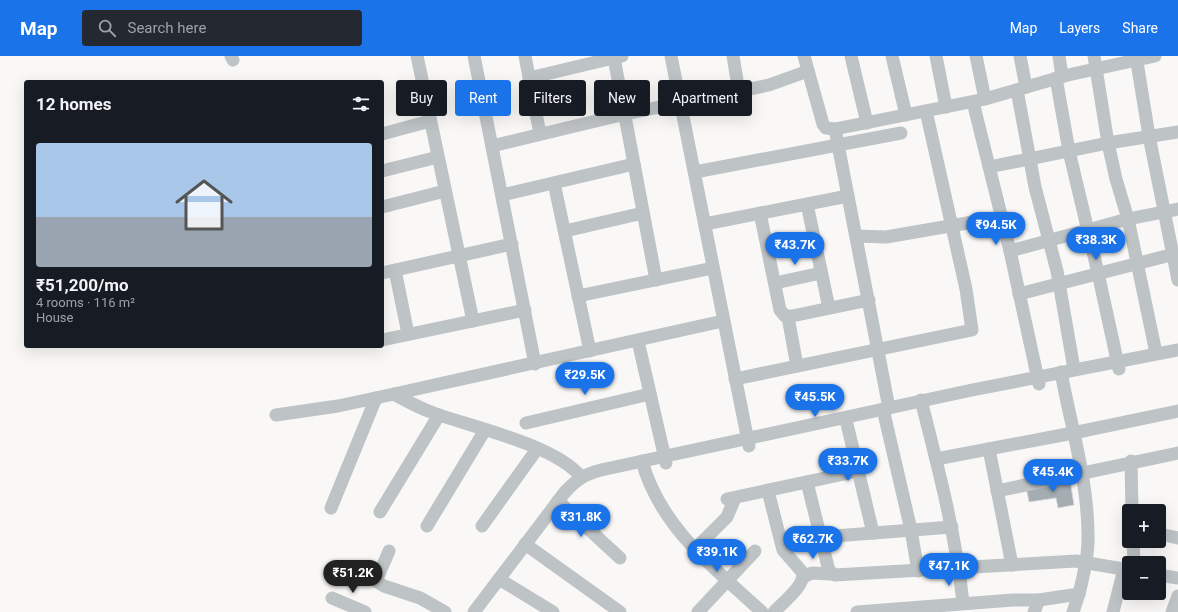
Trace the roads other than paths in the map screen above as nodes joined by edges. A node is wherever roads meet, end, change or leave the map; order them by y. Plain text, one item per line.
1 (417, 56) edge
2 (474, 56) edge
3 (525, 56) edge
4 (671, 56) edge
5 (733, 56) edge
6 (804, 56) edge
7 (851, 56) edge
8 (892, 56) edge
9 (936, 56) edge
10 (976, 56) edge
11 (1020, 56) edge
12 (1059, 56) edge
13 (1155, 56) edge
14 (618, 57) edge
15 (1137, 58) edge
16 (1095, 62) edge
17 (808, 71) junction
18 (1059, 77) junction
19 (529, 78) junction
20 (621, 80) edge
21 (676, 80) edge
22 (737, 80) edge
23 (1022, 88) junction
24 (752, 89) edge
25 (979, 100) junction
26 (946, 107) junction
27 (926, 111) junction
28 (906, 115) junction
29 (616, 116) edge
30 (625, 116) edge
31 (684, 116) edge
32 (430, 121) junction
33 (867, 123) junction
34 (835, 129) junction
35 (1178, 132) edge
36 (384, 133) edge
37 (901, 133) dead end
38 (540, 134) junction
39 (1149, 136) junction
40 (1108, 143) junction
41 (838, 144) junction
42 (492, 146) junction
43 (1069, 151) junction
44 (438, 157) junction
45 (1029, 159) junction
46 (634, 164) junction
47 (989, 166) junction
48 (384, 170) edge
49 (695, 172) junction
50 (554, 183) junction
51 (445, 191) junction
52 (502, 195) junction
53 (848, 196) junction
54 (807, 204) junction
55 (384, 206) edge
56 (1178, 209) edge
57 (1164, 211) junction
58 (643, 213) junction
59 (760, 213) junction
60 (1002, 217) junction
61 (1128, 219) junction
62 (705, 224) junction
63 (951, 226) junction
64 (1088, 230) junction
65 (565, 231) junction
66 (856, 236) junction
67 (1050, 240) junction
68 (512, 244) junction
69 (1010, 251) junction
70 (1175, 253) edge
71 (459, 256) junction
72 (1137, 262) junction
73 (713, 268) junction
74 (395, 270) junction
75 (384, 273) edge
76 (821, 273) junction
77 (1098, 273) junction
78 (656, 280) junction
79 (1178, 280) edge
80 (775, 283) junction
81 (1060, 284) junction
82 (1019, 294) junction
83 (578, 296) junction
84 (869, 300) junction
85 (829, 308) junction
86 (525, 310) junction
87 (788, 317) junction
88 (473, 321) junction
89 (723, 321) junction
90 (408, 334) junction
91 (384, 340) edge
92 (638, 341) junction
93 (878, 349) junction
94 (1178, 350) edge
95 (590, 352) junction
96 (1156, 354) junction
97 (1178, 357) edge
98 (535, 364) junction
99 (1118, 365) junction
100 (797, 366) junction
101 (1066, 374) junction
102 (735, 379) junction
103 (1038, 381) junction
104 (394, 394) junction
105 (650, 394) junction
106 (376, 398) junction
107 (922, 404) junction
108 (886, 411) junction
109 (1178, 411) edge
110 (276, 415) dead end
111 (439, 415) junction
112 (526, 423) dead end
113 (847, 424) junction
114 (485, 430) junction
115 (1073, 433) junction
116 (748, 442) junction
117 (536, 449) junction
118 (989, 449) junction
119 (1178, 455) edge
120 (936, 459) junction
121 (665, 460) junction
122 (1131, 461) junction
123 (643, 464) junction
124 (858, 471) junction
125 (1081, 472) junction
126 (581, 477) junction
127 (808, 482) junction
128 (571, 486) junction
129 (768, 491) junction
130 (997, 491) junction
131 (558, 501) junction
132 (1132, 504) edge
133 (331, 508) dead end
134 (380, 512) dead end
135 (427, 526) dead end
136 (482, 526) dead end
137 (952, 528) junction
138 (911, 530) junction
139 (873, 533) junction
140 (1166, 535) edge
141 (821, 537) junction
142 (1178, 538) edge
143 (525, 544) junction
144 (695, 549) junction
145 (389, 551) dead end
146 (755, 551) dead end
147 (620, 558) dead end
148 (1086, 562) junction
149 (1012, 565) junction
150 (1122, 567) edge
151 (960, 569) junction
152 (918, 571) junction
153 (831, 574) junction
154 (1166, 576) edge
155 (499, 578) junction
156 (803, 578) junction
157 (1178, 578) edge
158 (727, 580) junction
159 (1122, 587) edge
160 (1078, 594) junction
161 (1178, 596) edge
162 (332, 598) dead end
163 (1039, 600) junction
164 (963, 603) junction
165 (365, 612) edge
166 (444, 612) edge
167 (474, 612) edge
168 (553, 612) edge
169 (620, 612) edge
170 (698, 612) edge
171 (762, 612) edge
172 (774, 612) edge
173 (866, 612) edge
174 (1034, 612) edge
175 (1073, 612) edge
176 (1113, 612) edge
177 (1172, 612) edge

1 - 32 street
2 - 42 street
3 - 19 street
4 - 21 street
5 - 22 street
6 - 17 street
7 - 33 street
8 - 28 street
9 - 26 street
10 - 25 street
11 - 23 street
12 - 18 street
13 - 15 street
14 - 19 street
14 - 20 street
15 - 16 street
15 - 39 street
16 - 18 street
16 - 40 street
17 - 24 street
17 - 34 street
18 - 23 street
18 - 43 street
19 - 38 street
23 - 25 street
23 - 45 street
25 - 26 street
25 - 47 street
26 - 27 street
27 - 28 street
27 - 63 street
28 - 33 street
29 - 38 street
30 - 46 street
31 - 49 street
32 - 36 street
32 - 44 street
33 - 34 street
34 - 41 street
35 - 39 street
37 - 41 street
38 - 42 street
39 - 40 street
39 - 57 street
40 - 43 street
40 - 61 street
41 - 49 street
41 - 53 street
42 - 52 street
43 - 45 street
43 - 64 street
44 - 48 street
44 - 51 street
45 - 47 street
45 - 67 street
46 - 50 street
46 - 58 street
47 - 60 street
49 - 62 street
50 - 52 street
50 - 65 street
51 - 55 street
51 - 71 street
52 - 68 street
53 - 54 street
53 - 66 street
54 - 59 street
54 - 76 street
56 - 57 street
57 - 61 street
57 - 70 street
58 - 65 street
58 - 78 street
59 - 62 street
59 - 80 street
60 - 63 street
60 - 69 street
61 - 64 street
61 - 72 street
62 - 73 street
63 - 66 street
63 - 93 street
64 - 67 street
64 - 77 street
65 - 83 street
66 - 84 street
67 - 69 street
67 - 81 street
68 - 71 street
68 - 86 street
69 - 82 street
70 - 72 street
70 - 79 street
71 - 74 street
71 - 88 street
72 - 77 street
72 - 96 street
73 - 78 street
73 - 89 street
74 - 75 street
74 - 90 street
76 - 80 street
76 - 85 street
77 - 81 street
77 - 99 street
78 - 83 street
80 - 87 street
81 - 82 street
81 - 101 street
82 - 103 street
83 - 95 street
84 - 85 street
84 - 93 street
85 - 87 street
86 - 88 street
86 - 98 street
87 - 100 street
88 - 90 street
89 - 92 street
89 - 102 street
90 - 91 street
92 - 95 street
92 - 105 street
93 - 100 street
93 - 108 street
94 - 96 street
95 - 98 street
96 - 99 street
97 - 99 street
98 - 104 street
99 - 101 street
100 - 102 street
101 - 103 street
101 - 115 street
102 - 116 street
103 - 107 street
104 - 106 street
104 - 111 street
105 - 112 street
105 - 121 street
106 - 110 street
106 - 133 street
107 - 108 street
107 - 120 street
108 - 113 street
108 - 116 street
108 - 138 street
109 - 115 street
111 - 114 street
111 - 134 street
113 - 116 street
113 - 124 street
114 - 117 street
114 - 135 street
115 - 118 street
115 - 125 street
116 - 121 street
117 - 126 street
117 - 136 street
118 - 120 street
118 - 130 street
119 - 122 street
120 - 137 street
121 - 123 street
122 - 125 street
122 - 132 street
123 - 126 street
123 - 128 street
123 - 144 street
124 - 127 street
124 - 139 street
125 - 130 street
125 - 148 street
126 - 128 street
127 - 129 street
127 - 141 street
128 - 131 street
129 - 144 street
129 - 156 street
130 - 149 street
131 - 143 street
131 - 147 street
137 - 138 street
137 - 151 street
138 - 139 street
138 - 152 street
139 - 141 street
140 - 142 street
141 - 153 street
143 - 155 street
143 - 169 street
144 - 158 street
145 - 166 street
146 - 158 street
148 - 149 street
148 - 150 street
148 - 160 street
149 - 151 street
151 - 152 street
151 - 164 street
152 - 153 street
153 - 156 street
154 - 157 street
155 - 167 street
155 - 168 street
156 - 172 street
158 - 170 street
158 - 171 street
159 - 176 street
160 - 163 street
160 - 175 street
161 - 177 street
162 - 165 street
163 - 164 street
163 - 174 street
164 - 173 street

